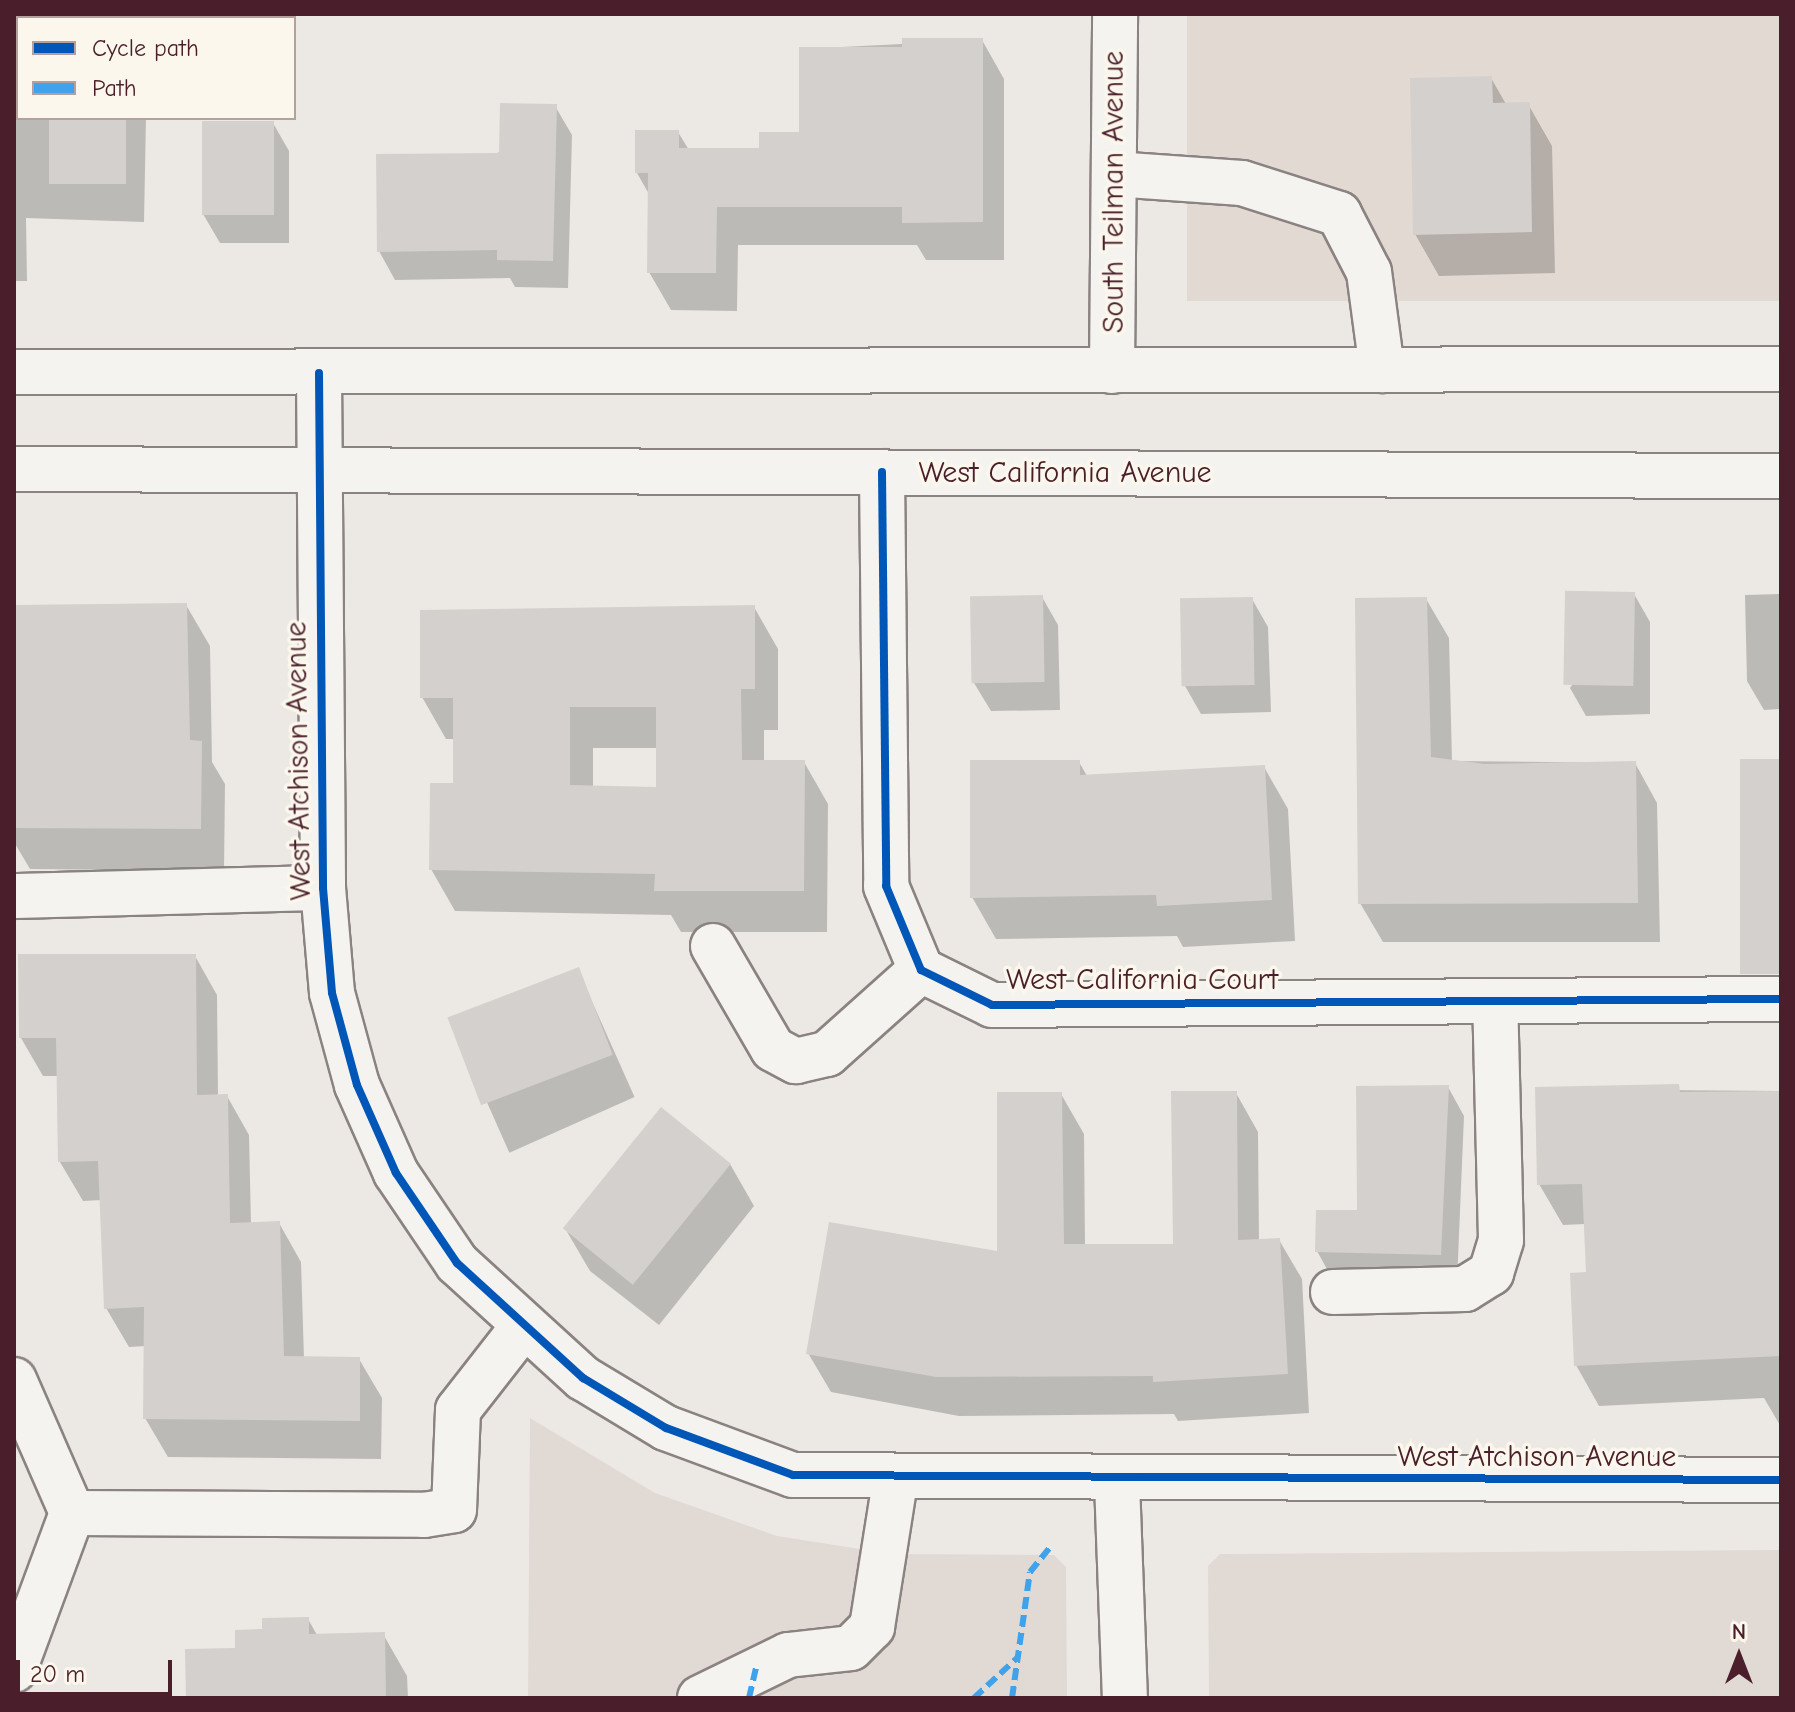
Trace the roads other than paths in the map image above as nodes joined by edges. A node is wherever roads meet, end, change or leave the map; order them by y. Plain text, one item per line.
1 (1115, 14) edge
2 (1114, 174) junction
3 (1781, 369) edge
4 (1382, 370) junction
5 (1112, 371) junction
6 (14, 372) edge
7 (319, 373) junction
8 (320, 467) junction
9 (14, 469) edge
10 (882, 472) junction
11 (1781, 476) edge
12 (323, 888) junction
13 (14, 896) edge
14 (713, 946) dead end
15 (921, 970) junction
16 (1781, 999) edge
17 (1495, 1002) junction
18 (1333, 1292) dead end
19 (522, 1328) junction
20 (14, 1380) edge
21 (1781, 1480) edge
22 (895, 1481) junction
23 (1117, 1482) junction
24 (72, 1513) junction
25 (14, 1670) edge
26 (700, 1698) edge
27 (1125, 1698) edge

1 - 2 street, South Teilman Avenue
2 - 4 street
2 - 5 street, South Teilman Avenue
3 - 4 street
4 - 5 street
5 - 7 street
6 - 7 street
7 - 8 street, West Atchison Avenue
8 - 9 street, West California Avenue
8 - 10 street, West California Avenue
8 - 12 street, West Atchison Avenue
10 - 11 street, West California Avenue
10 - 15 street
12 - 13 street
12 - 19 street, West Atchison Avenue
14 - 15 street
15 - 17 street, West California Court
16 - 17 street, West California Court
17 - 18 street
19 - 22 street, West Atchison Avenue
19 - 24 street
20 - 24 street
21 - 23 street, West Atchison Avenue
22 - 23 street, West Atchison Avenue
22 - 26 street
23 - 27 street
24 - 25 street

